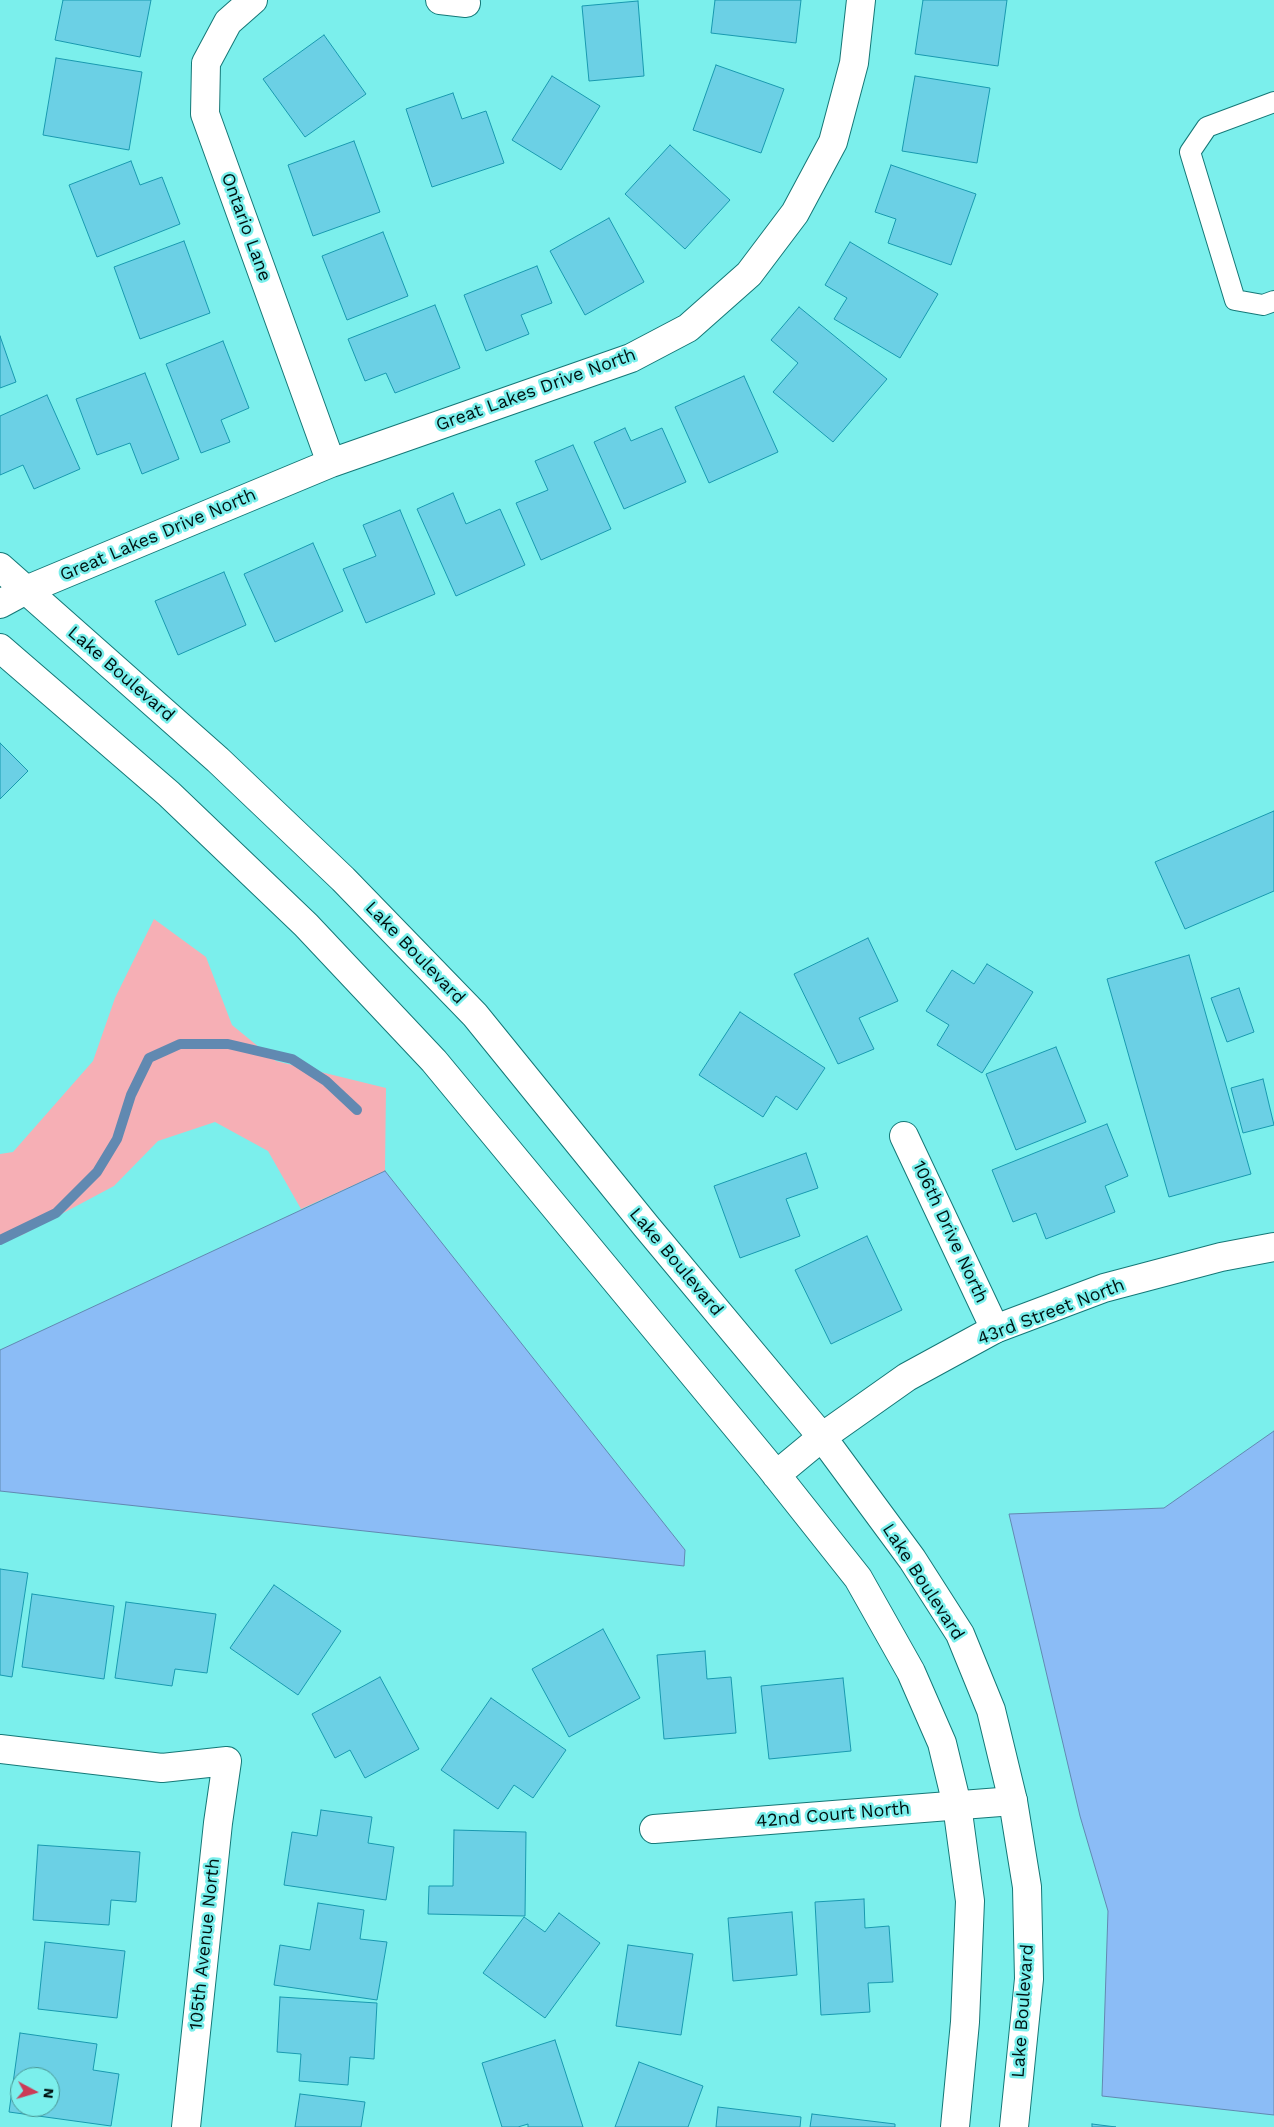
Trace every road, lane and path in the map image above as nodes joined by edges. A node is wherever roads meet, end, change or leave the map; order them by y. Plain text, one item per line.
1 (253, 0) edge
2 (861, 0) edge
3 (1274, 102) edge
4 (1274, 301) edge
5 (331, 463) junction
6 (0, 567) edge
7 (26, 590) junction
8 (0, 604) edge
9 (0, 648) edge
10 (904, 1136) dead end
11 (1274, 1247) edge
12 (995, 1329) junction
13 (822, 1437) junction
14 (776, 1475) junction
15 (0, 1749) edge
16 (1013, 1801) junction
17 (958, 1805) junction
18 (654, 1829) dead end
19 (186, 2127) edge
20 (955, 2127) edge
21 (1014, 2127) edge

1 - 5 street, Ontario Lane
2 - 5 street, Great Lakes Drive North
3 - 4 lane
5 - 7 street, Great Lakes Drive North
6 - 7 street, Lake Boulevard
7 - 8 street, Great Lakes Drive North
7 - 13 street, Lake Boulevard
9 - 14 street
10 - 12 street, 106th Drive North
11 - 12 street, 43rd Street North
12 - 13 street, 43rd Street North
13 - 14 street, 43rd Street North
13 - 16 street, Lake Boulevard
14 - 17 street
15 - 19 street, 105th Avenue North
16 - 17 street, 42nd Court North
16 - 21 street, Lake Boulevard
17 - 18 street, 42nd Court North
17 - 20 street

